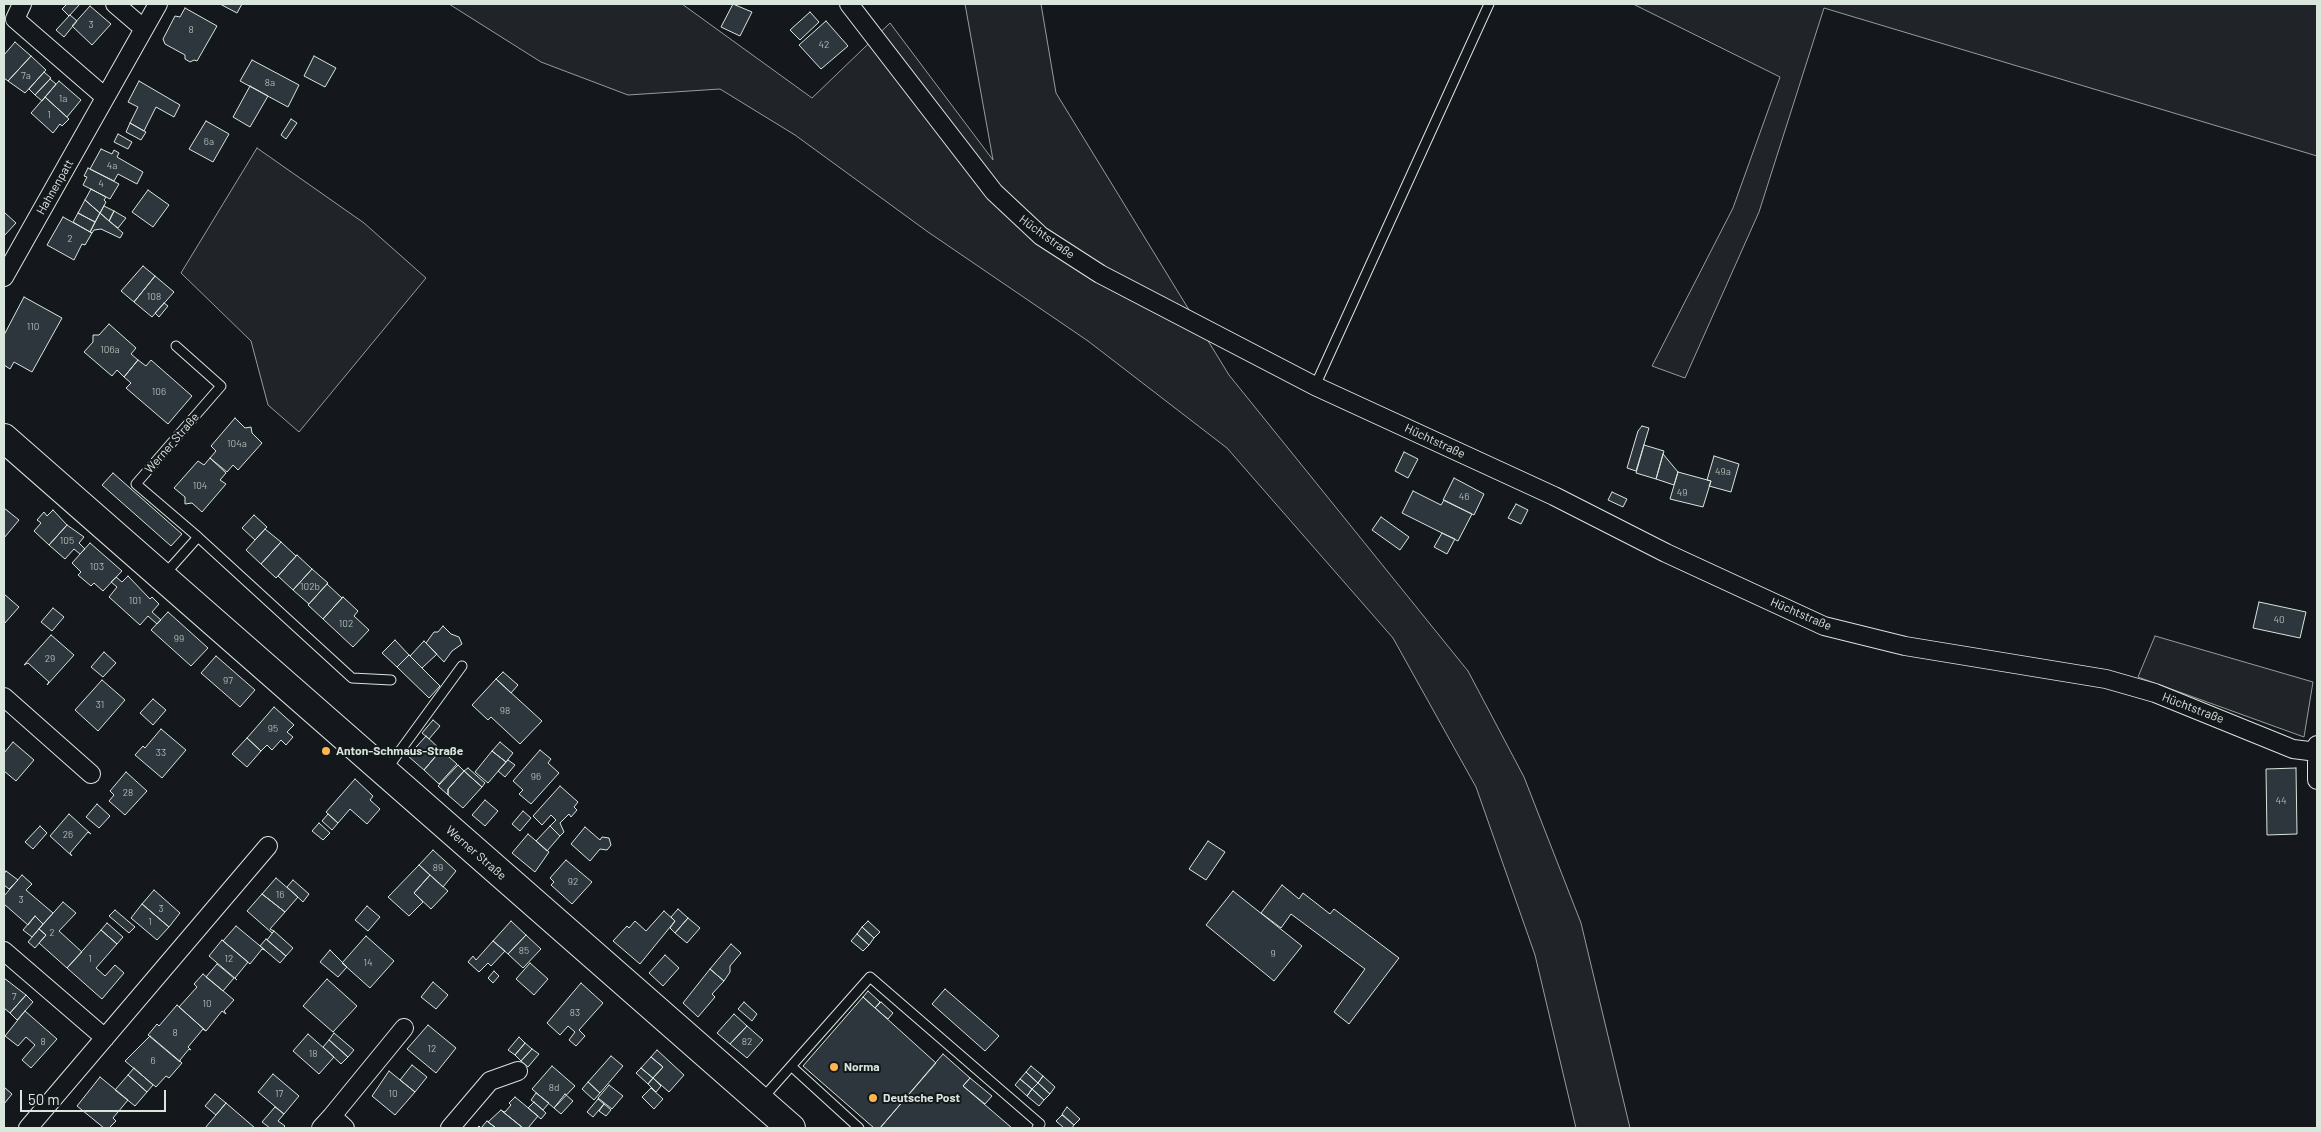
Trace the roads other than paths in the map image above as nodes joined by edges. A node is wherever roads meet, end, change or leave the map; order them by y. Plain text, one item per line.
1 (22, 4) edge
2 (115, 4) edge
3 (158, 4) edge
4 (849, 4) edge
5 (1490, 4) edge
6 (144, 28) junction
7 (106, 97) junction
8 (4, 277) edge
9 (176, 346) dead end
10 (1315, 386) junction
11 (4, 438) edge
12 (198, 537) junction
13 (161, 578) junction
14 (462, 666) dead end
15 (391, 680) dead end
16 (4, 696) edge
17 (2317, 748) edge
18 (385, 772) junction
19 (91, 774) dead end
20 (2317, 776) edge
21 (2317, 780) edge
22 (268, 846) dead end
23 (4, 951) edge
24 (404, 1028) dead end
25 (105, 1038) junction
26 (790, 1066) junction
27 (518, 1071) dead end
28 (760, 1101) junction
29 (326, 1122) edge
30 (28, 1128) edge
31 (345, 1128) edge
32 (450, 1128) edge
33 (792, 1128) edge
34 (859, 1128) edge
35 (1037, 1128) edge

1 - 7 street
2 - 6 street
3 - 6 street, Hahnenpatt
4 - 10 street, Hüchtstraße
5 - 10 lane
6 - 7 street, Hahnenpatt
7 - 8 street, Hahnenpatt
9 - 12 lane, Werner Straße
10 - 17 street, Hüchtstraße
11 - 13 main road, Werner Straße
12 - 13 lane
12 - 15 lane, Werner Straße
13 - 18 main road, Werner Straße
14 - 18 lane
16 - 19 street
17 - 20 street
18 - 28 main road, Werner Straße
20 - 21 street
22 - 25 street
23 - 25 street
24 - 29 street
25 - 30 street
26 - 28 lane
26 - 34 lane
26 - 35 lane
27 - 32 street
28 - 33 main road, Werner Straße
29 - 31 street

